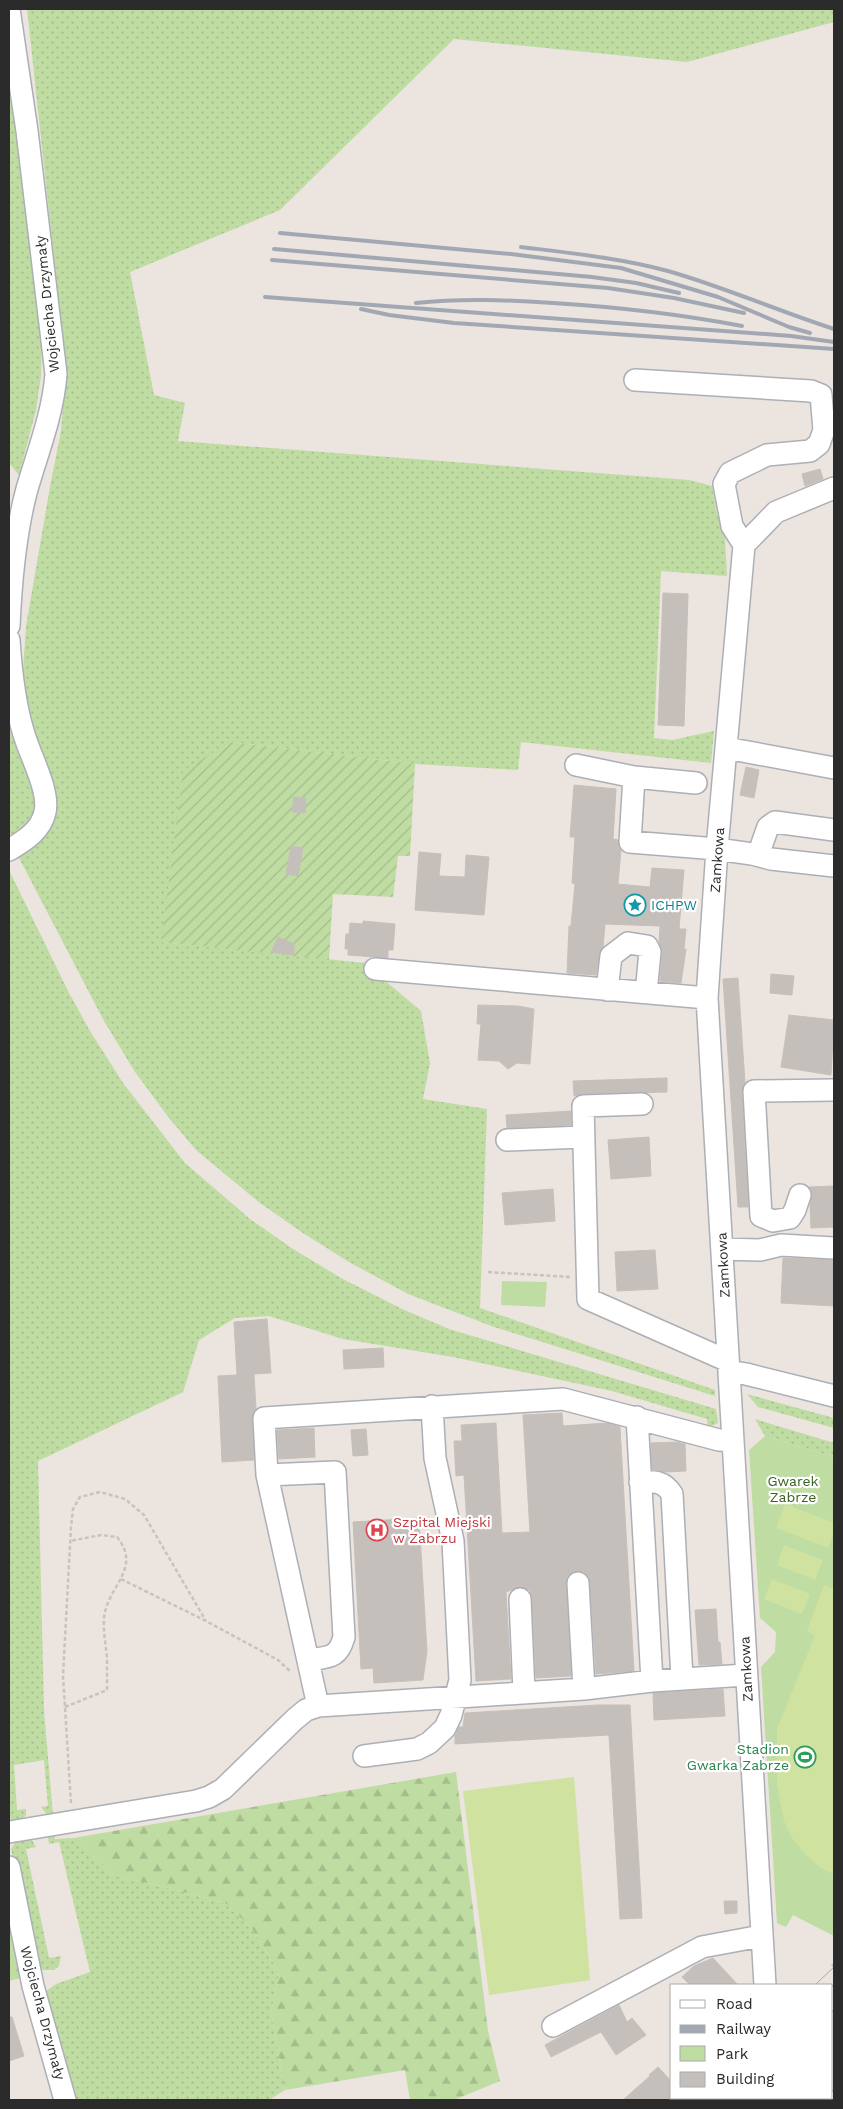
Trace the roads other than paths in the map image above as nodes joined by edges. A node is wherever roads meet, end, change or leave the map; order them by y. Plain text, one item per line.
1 (9, 9) edge
2 (634, 380) dead end
3 (834, 488) edge
4 (744, 545) junction
5 (9, 626) edge
6 (9, 640) edge
7 (726, 748) junction
8 (576, 765) dead end
9 (834, 768) edge
10 (634, 777) junction
11 (696, 783) dead end
12 (834, 830) edge
13 (717, 849) junction
14 (9, 850) edge
15 (758, 856) junction
16 (834, 866) edge
17 (375, 969) dead end
18 (607, 990) junction
19 (646, 993) junction
20 (707, 998) junction
21 (834, 1090) edge
22 (642, 1104) dead end
23 (584, 1137) junction
24 (507, 1140) dead end
25 (800, 1195) dead end
26 (834, 1248) edge
27 (722, 1249) junction
28 (728, 1366) junction
29 (834, 1396) edge
30 (432, 1406) junction
31 (636, 1417) junction
32 (733, 1441) junction
33 (267, 1475) junction
34 (640, 1482) junction
35 (578, 1583) dead end
36 (520, 1599) dead end
37 (302, 1668) junction
38 (746, 1674) junction
39 (682, 1679) junction
40 (652, 1680) junction
41 (584, 1689) junction
42 (524, 1692) junction
43 (456, 1697) junction
44 (318, 1706) junction
45 (364, 1756) dead end
46 (9, 1832) edge
47 (9, 1867) edge
48 (762, 1936) junction
49 (766, 1984) edge
50 (553, 2026) dead end
51 (65, 2100) edge

1 - 5 street, Wojciecha Drzymały
2 - 4 street
3 - 4 street
4 - 7 street, Zamkowa
6 - 14 street
7 - 9 street
7 - 13 street, Zamkowa
8 - 10 street
10 - 11 street
10 - 13 street
12 - 15 street
13 - 15 street
13 - 20 street, Zamkowa
15 - 16 street
17 - 18 street
18 - 19 street
18 - 19 street
19 - 20 street
20 - 27 street, Zamkowa
21 - 25 street
22 - 23 street
23 - 24 street
23 - 28 street
26 - 27 street
27 - 28 street, Zamkowa
28 - 29 street
28 - 32 street, Zamkowa
30 - 31 street
30 - 33 street
30 - 43 street
31 - 32 street
31 - 34 street
32 - 38 street, Zamkowa
33 - 37 street
33 - 37 street
34 - 39 street
34 - 40 street
35 - 41 street
36 - 42 street
37 - 44 street
38 - 39 street
38 - 48 street, Zamkowa
39 - 40 street
40 - 41 street
41 - 42 street
42 - 43 street
43 - 44 street
43 - 45 street
44 - 46 street
47 - 51 street, Wojciecha Drzymały
48 - 49 street, Zamkowa
48 - 50 street

